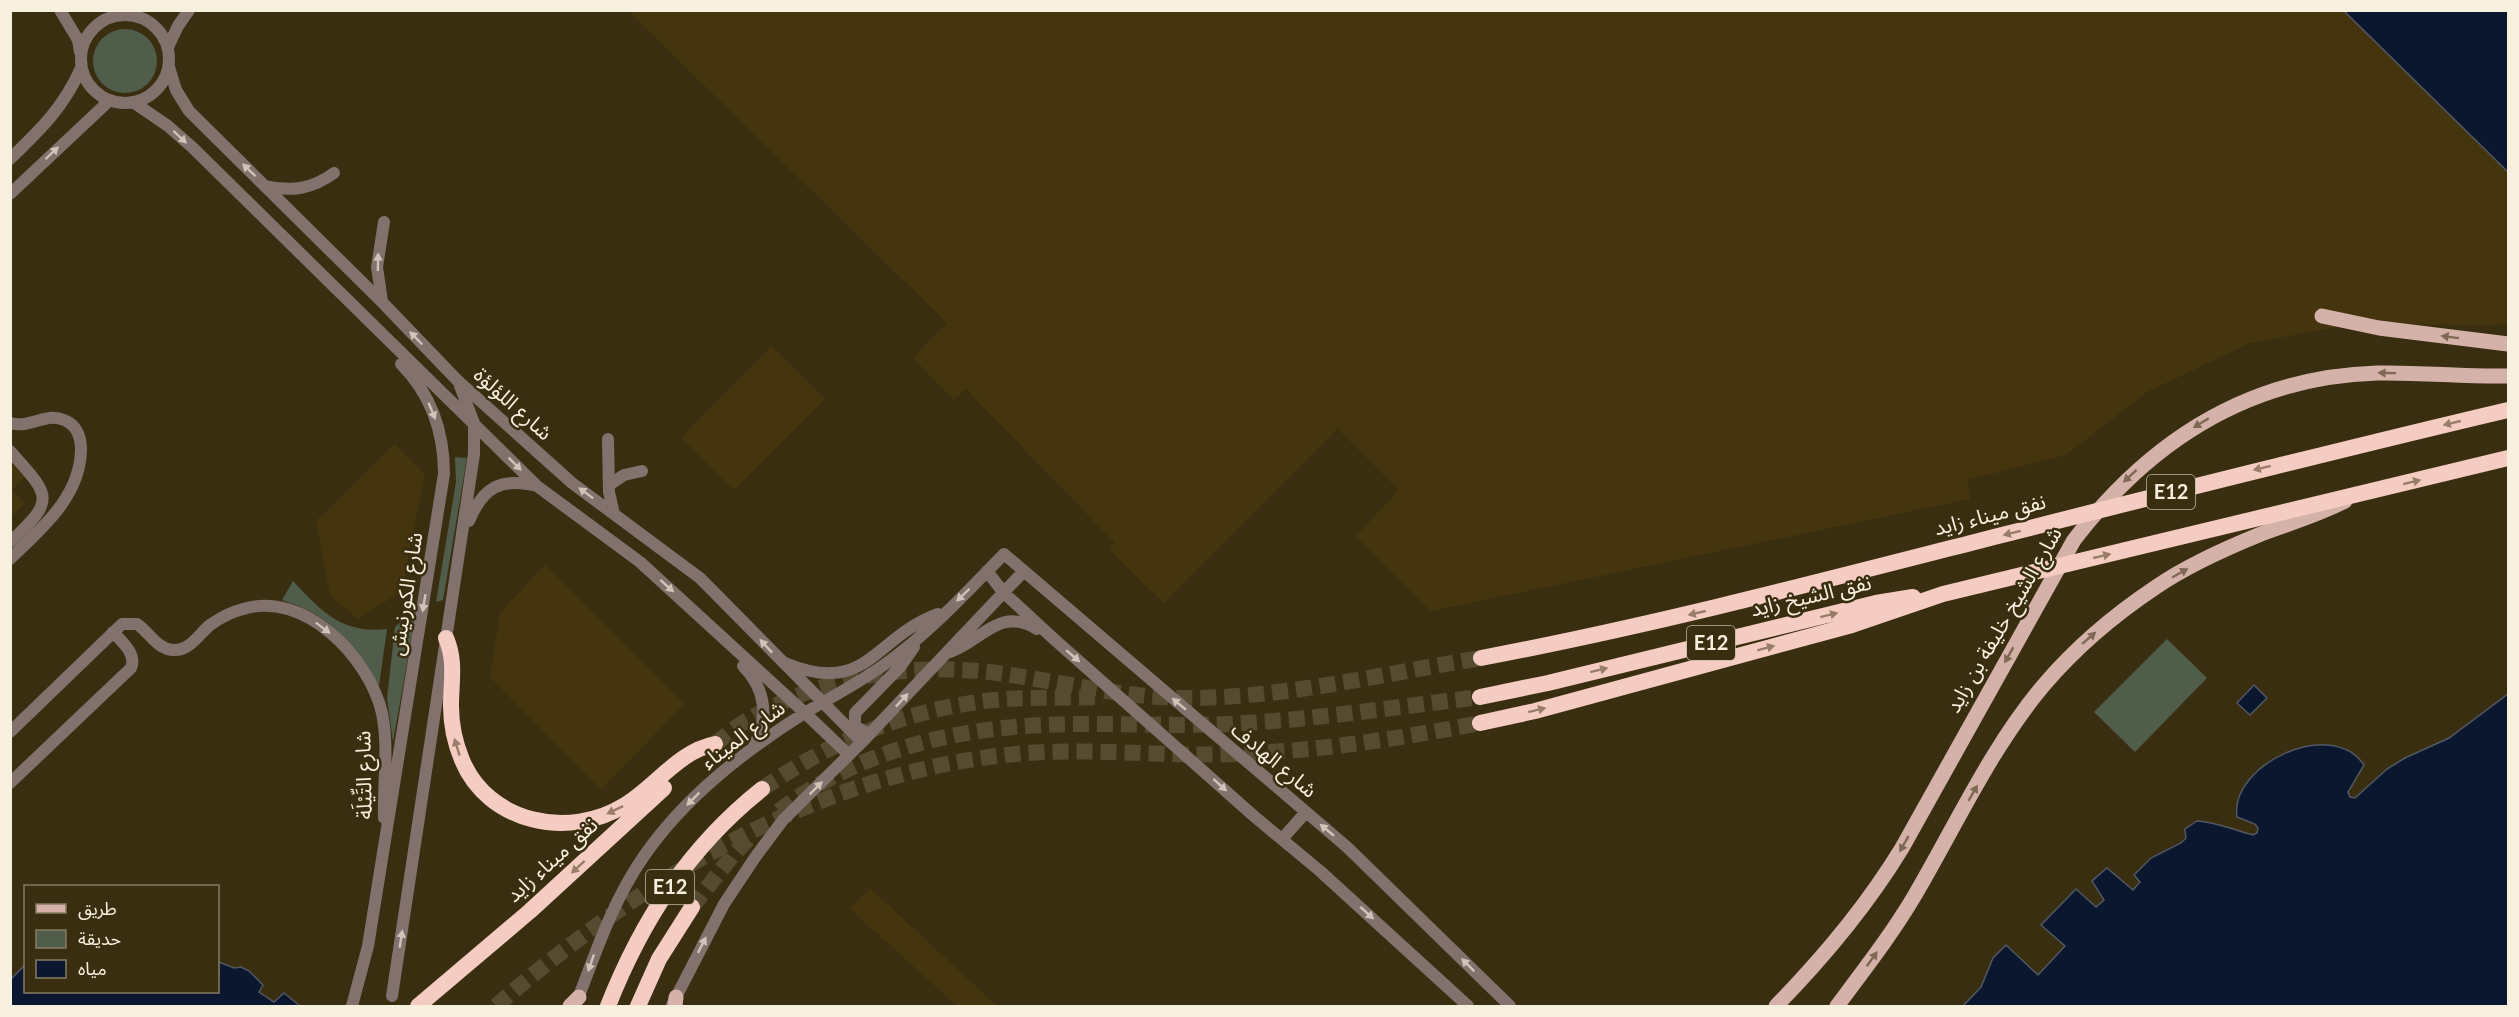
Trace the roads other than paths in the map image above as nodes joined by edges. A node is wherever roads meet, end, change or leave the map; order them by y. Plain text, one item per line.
1 (60, 10) edge
2 (105, 10) edge
3 (149, 10) edge
4 (189, 10) edge
5 (125, 15) junction
6 (168, 47) junction
7 (81, 54) junction
8 (169, 67) junction
9 (81, 68) junction
10 (110, 100) junction
11 (133, 102) junction
12 (10, 159) edge
13 (333, 173) dead end
14 (265, 186) junction
15 (10, 194) edge
16 (384, 222) dead end
17 (286, 240) junction
18 (382, 302) junction
19 (2322, 316) dead end
20 (2508, 344) edge
21 (2508, 376) edge
22 (457, 380) junction
23 (2508, 410) edge
24 (10, 423) edge
25 (474, 423) junction
26 (608, 439) dead end
27 (10, 451) edge
28 (2508, 459) edge
29 (642, 471) dead end
30 (609, 485) junction
31 (537, 486) junction
32 (2355, 495) junction
33 (614, 514) junction
34 (462, 539) junction
35 (10, 542) edge
36 (1004, 554) joint
37 (10, 559) edge
38 (987, 571) junction
39 (1024, 571) junction
40 (1003, 592) junction
41 (1943, 594) junction
42 (945, 612) junction
43 (924, 631) junction
44 (113, 632) junction
45 (446, 638) junction
46 (1055, 640) junction
47 (728, 643) junction
48 (946, 653) junction
49 (1481, 658) tunnel mouth
50 (781, 661) junction
51 (1480, 697) tunnel mouth
52 (821, 703) junction
53 (806, 713) junction
54 (1480, 723) tunnel mouth
55 (874, 729) junction
56 (10, 732) edge
57 (862, 742) junction
58 (753, 747) junction
59 (849, 755) junction
60 (10, 783) edge
61 (762, 789) tunnel mouth
62 (1306, 812) junction
63 (1282, 839) junction
64 (386, 846) junction
65 (692, 907) tunnel mouth
66 (392, 996) dead end
67 (674, 1003) edge
68 (575, 1004) edge
69 (352, 1006) edge
70 (418, 1006) edge
71 (608, 1006) edge
72 (638, 1006) edge
73 (1468, 1006) edge
74 (1510, 1006) edge
75 (1776, 1006) edge
76 (1837, 1006) edge

1 - 7 street
2 - 5 street
3 - 5 street
4 - 6 street
5 - 6 street
5 - 7 street
6 - 8 street
7 - 9 street
8 - 11 street
14 -> 8 street, شارع اللؤلؤة
9 - 10 street
9 - 12 street
10 - 11 street
15 -> 10 street
11 -> 17 street, شارع اللؤلؤة
13 - 14 street
14 - 18 street, شارع اللؤلؤة
18 -> 16 street
17 - 25 street, شارع اللؤلؤة
17 -> 64 street, شارع الكورنيش
22 -> 18 street, شارع اللؤلؤة
20 -> 19 main road
21 -> 75 main road, شارع الشيخ خليفة بن زايد / E12
22 - 25 street
33 -> 22 street, شارع اللؤلؤة
23 -> 49 highway, نفق ميناء زايد / E12
24 - 37 street
25 -> 31 street, شارع اللؤلؤة
25 - 34 street
26 - 30 street
27 - 35 street
32 -> 28 highway
29 - 30 street
30 - 33 street
31 - 34 street
31 -> 47 street, شارع اللؤلؤة
41 -> 32 highway
76 -> 32 main road
50 -> 33 street, شارع اللؤلؤة
34 - 45 street
36 - 38 street, شارع الميناء
36 - 39 street, شارع الهادف
38 - 40 street
38 -> 42 street, شارع الميناء
39 - 40 street
62 -> 39 street, شارع الهادف
40 - 46 street
40 - 48 street
51 -> 41 highway, نفق الشيخ زايد / E12
54 -> 41 highway
42 - 43 street, شارع الميناء
42 - 50 street
43 - 52 street, شارع الميناء
43 - 55 street
44 - 56 street
44 - 60 street
44 -> 64 street, شارع التِّيْلَة
66 -> 45 street
45 - 70 highway, نفق ميناء زايد
46 - 48 street
46 -> 63 street
47 - 53 street, شارع اللؤلؤة
47 - 58 street
55 -> 48 street
50 - 52 street, شارع اللؤلؤة
52 - 53 street, شارع الميناء
52 - 57 street, شارع اللؤلؤة
53 - 58 street, شارع الميناء
53 - 59 street, شارع اللؤلؤة
55 - 57 street
57 - 59 street
58 -> 68 street, شارع الميناء
67 -> 59 street
61 - 71 highway, E12
62 - 63 street
74 -> 62 street, شارع الهادف
63 -> 73 street
64 - 69 street, شارع الكورنيش
65 - 72 highway, E12

